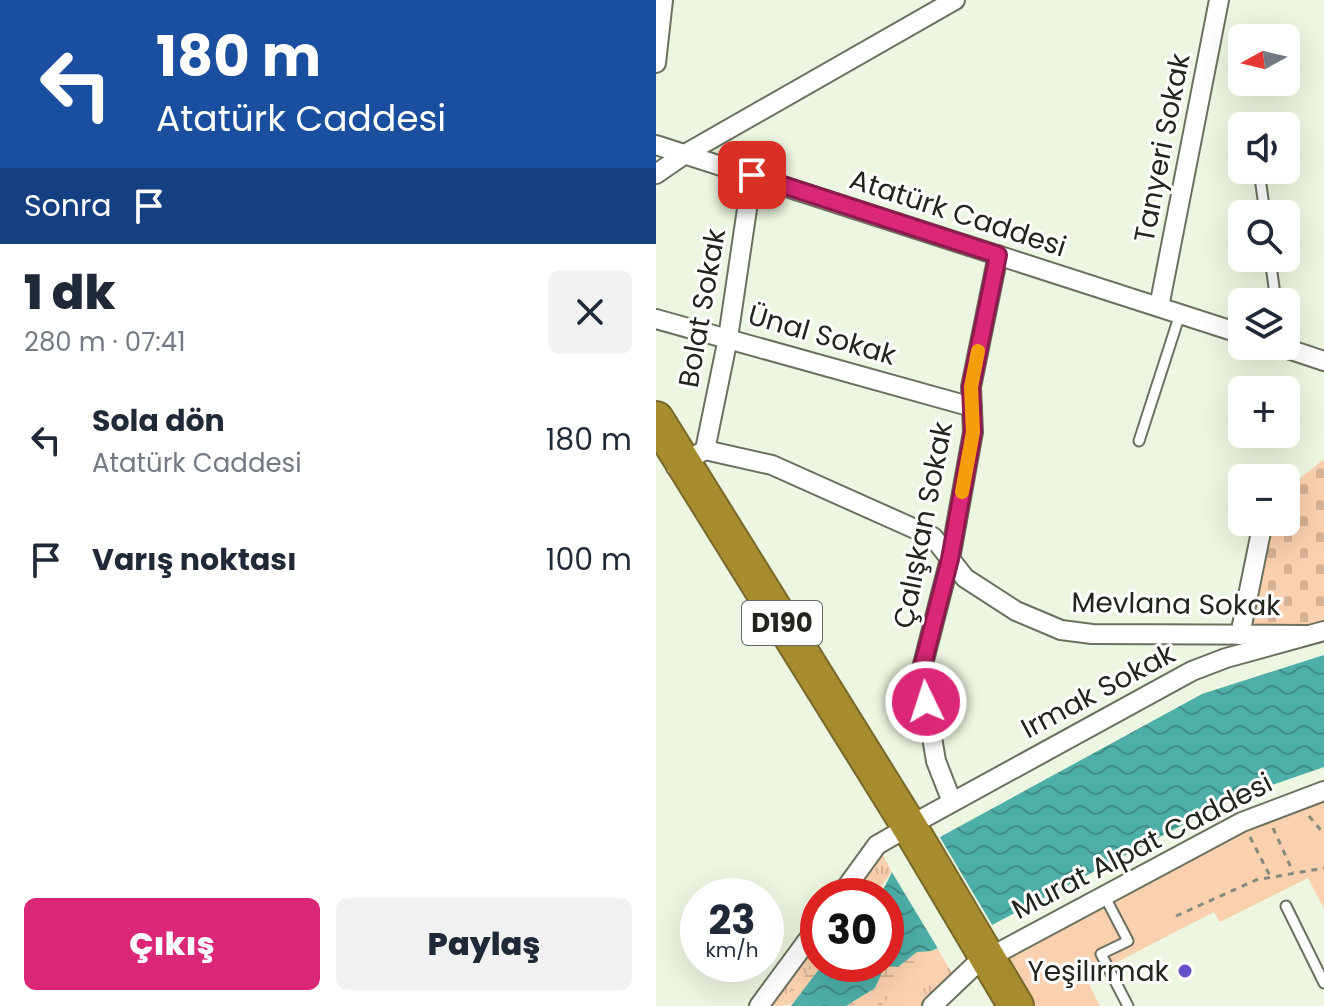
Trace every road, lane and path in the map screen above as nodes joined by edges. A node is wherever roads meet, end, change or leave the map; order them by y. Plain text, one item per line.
1 (663, 0) edge
2 (955, 0) edge
3 (1219, 0) edge
4 (656, 63) edge
5 (656, 145) edge
6 (685, 154) junction
7 (656, 174) edge
8 (752, 175) junction
9 (998, 255) junction
10 (1159, 307) junction
11 (1180, 314) junction
12 (656, 319) edge
13 (1228, 329) edge
14 (728, 338) junction
15 (1300, 353) edge
16 (1324, 361) edge
17 (972, 407) junction
18 (656, 419) edge
19 (1139, 441) dead end
20 (678, 459) edge
21 (1260, 536) edge
22 (950, 559) junction
23 (1315, 633) edge
24 (1240, 635) junction
25 (1324, 791) edge
26 (1304, 797) junction
27 (952, 802) junction
28 (1265, 811) junction
29 (1242, 822) junction
30 (902, 830) junction
31 (1324, 834) edge
32 (1324, 868) edge
33 (1293, 872) junction
34 (1270, 876) junction
35 (853, 878) edge
36 (1105, 897) junction
37 (1286, 906) dead end
38 (1176, 916) dead end
39 (800, 950) edge
40 (976, 952) junction
41 (1324, 983) edge
42 (759, 1006) edge
43 (932, 1006) edge
44 (999, 1006) edge
45 (1016, 1006) edge
46 (1128, 1006) edge

1 - 4 street
2 - 6 street
3 - 10 street, Tanyeri Sokak
5 - 6 street, Atatürk Caddesi
6 - 7 street
6 - 8 street, Atatürk Caddesi
8 - 9 street, Atatürk Caddesi
8 - 14 street, Bolat Sokak
9 - 10 street, Atatürk Caddesi
9 - 17 street, Çalışkan Sokak
10 - 11 street, Atatürk Caddesi
11 - 13 street, Atatürk Caddesi
11 - 19 lane
12 - 14 street, Ünal Sokak
14 - 17 street, Ünal Sokak
14 - 20 street, Bolat Sokak
15 - 16 street
17 - 22 street, Çalışkan Sokak
18 - 20 highway, D190
20 - 22 street, Mevlana Sokak
20 - 30 highway, D190
21 - 24 street
22 - 24 street, Mevlana Sokak
22 - 27 street, Çalışkan Sokak
23 - 24 street, Mevlana Sokak
23 - 27 street, Irmak Sokak
25 - 26 street, Murat Alpat Caddesi
26 - 28 street, Murat Alpat Caddesi
26 - 31 path
27 - 30 street, Irmak Sokak
28 - 29 street, Murat Alpat Caddesi
28 - 33 path
29 - 34 path
29 - 36 street, Murat Alpat Caddesi
30 - 35 street, Irmak Sokak
30 - 40 highway, D190
32 - 33 path
33 - 34 path
34 - 38 path
36 - 40 street, Murat Alpat Caddesi
36 - 46 lane
37 - 41 lane
39 - 42 street
40 - 43 street, Murat Alpat Caddesi
40 - 44 highway, D190
40 - 45 highway, D190

